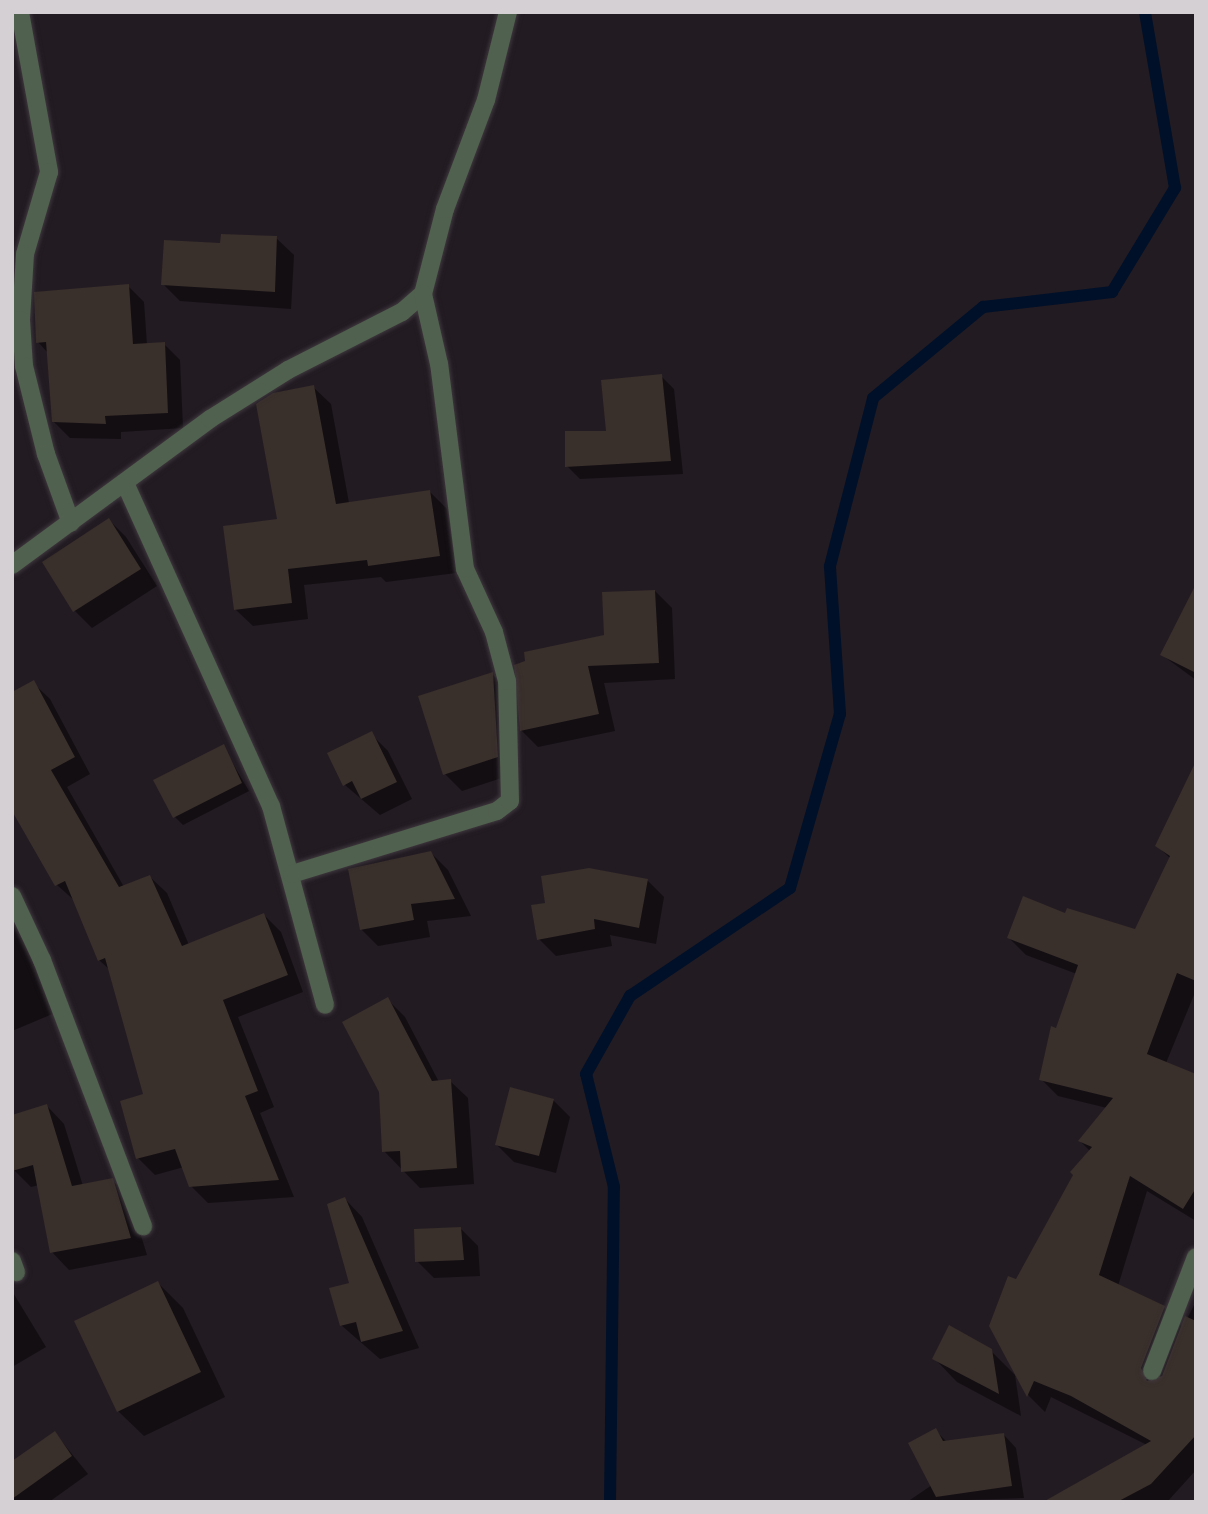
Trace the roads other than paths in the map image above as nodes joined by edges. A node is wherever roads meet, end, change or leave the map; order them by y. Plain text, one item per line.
1 (20, 12) edge
2 (508, 12) edge
3 (423, 294) junction
4 (125, 483) junction
5 (71, 523) junction
6 (12, 565) edge
7 (292, 874) junction
8 (12, 896) edge
9 (325, 1005) dead end
10 (143, 1226) dead end
11 (1196, 1257) edge
12 (1152, 1371) dead end

1 - 5 street
2 - 3 street
3 - 4 street
3 - 7 street
4 - 5 street
4 - 7 street
5 - 6 street
7 - 9 street
8 - 10 street
11 - 12 street

